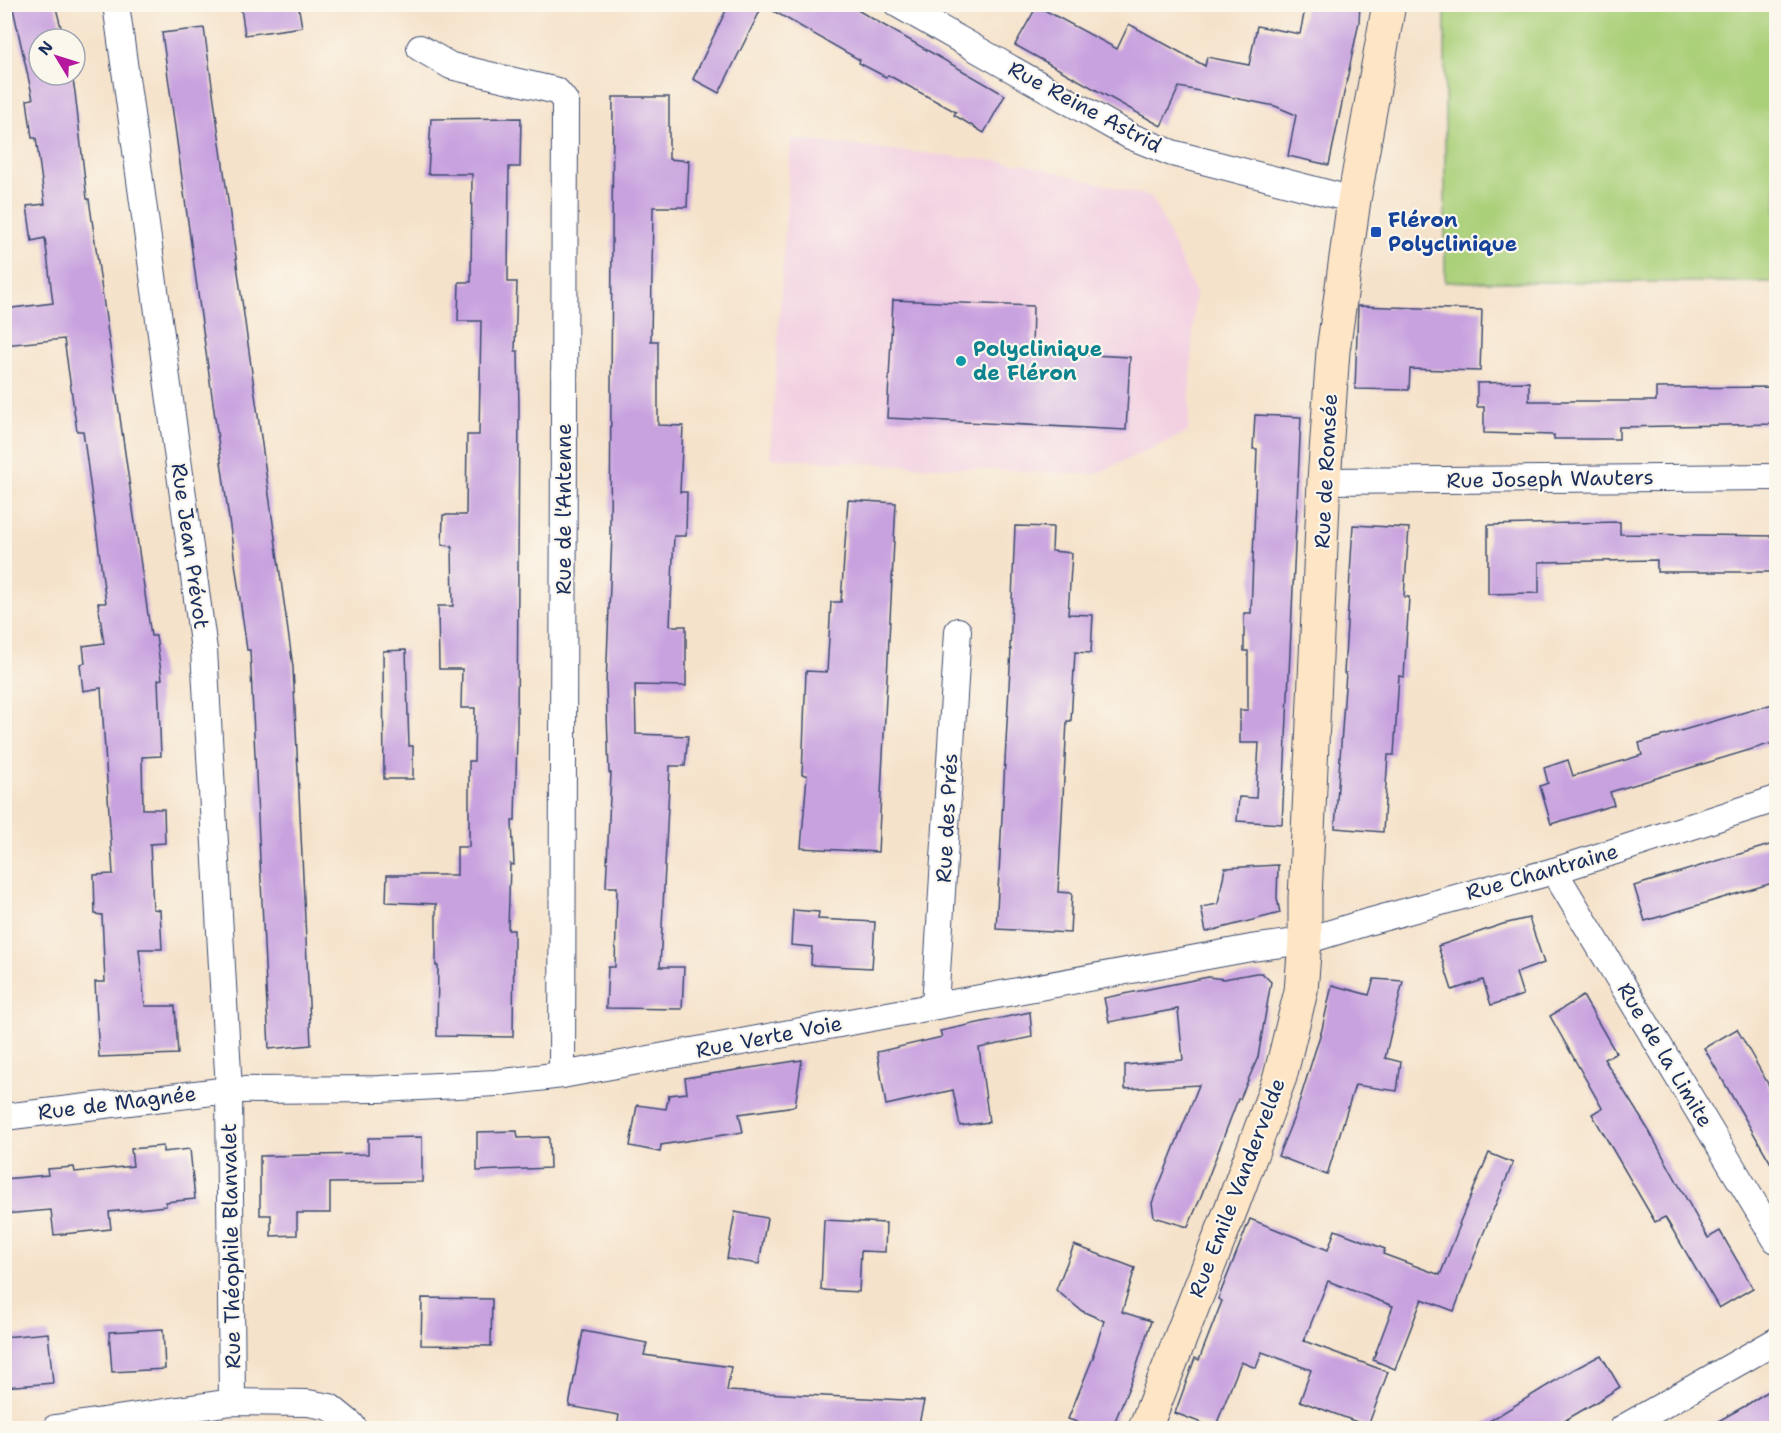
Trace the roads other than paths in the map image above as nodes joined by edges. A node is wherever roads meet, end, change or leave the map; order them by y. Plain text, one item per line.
1 (116, 4) edge
2 (897, 4) edge
3 (1389, 4) edge
4 (420, 48) dead end
5 (1354, 200) junction
6 (1776, 477) edge
7 (1324, 482) junction
8 (958, 631) dead end
9 (1776, 799) edge
10 (1554, 871) junction
11 (1305, 941) junction
12 (935, 1006) junction
13 (562, 1075) junction
14 (229, 1090) junction
15 (4, 1117) edge
16 (1773, 1224) edge
17 (1776, 1341) edge
18 (232, 1402) junction
19 (55, 1428) edge
20 (354, 1428) edge
21 (1145, 1428) edge
22 (1623, 1428) edge

1 - 14 street, Rue Jean Prévot
2 - 5 street, Rue Reine Astrid
3 - 5 main road, Rue de Romsée
4 - 13 street, Rue de l'Antenne
5 - 7 main road, Rue de Romsée
6 - 7 street, Rue Joseph Wauters
7 - 11 main road, Rue de Romsée
8 - 12 street, Rue des Prés
9 - 10 street, Rue Chantraine
10 - 11 street, Rue Chantraine
10 - 16 street, Rue de la Limite
11 - 12 street, Rue Verte Voie
11 - 21 main road, Rue Emile Vandervelde
12 - 13 street, Rue Verte Voie
13 - 14 street, Rue Verte Voie
14 - 15 street, Rue de Magnée
14 - 18 street, Rue Théophile Blanvalet
17 - 22 street
18 - 19 street
18 - 20 street

